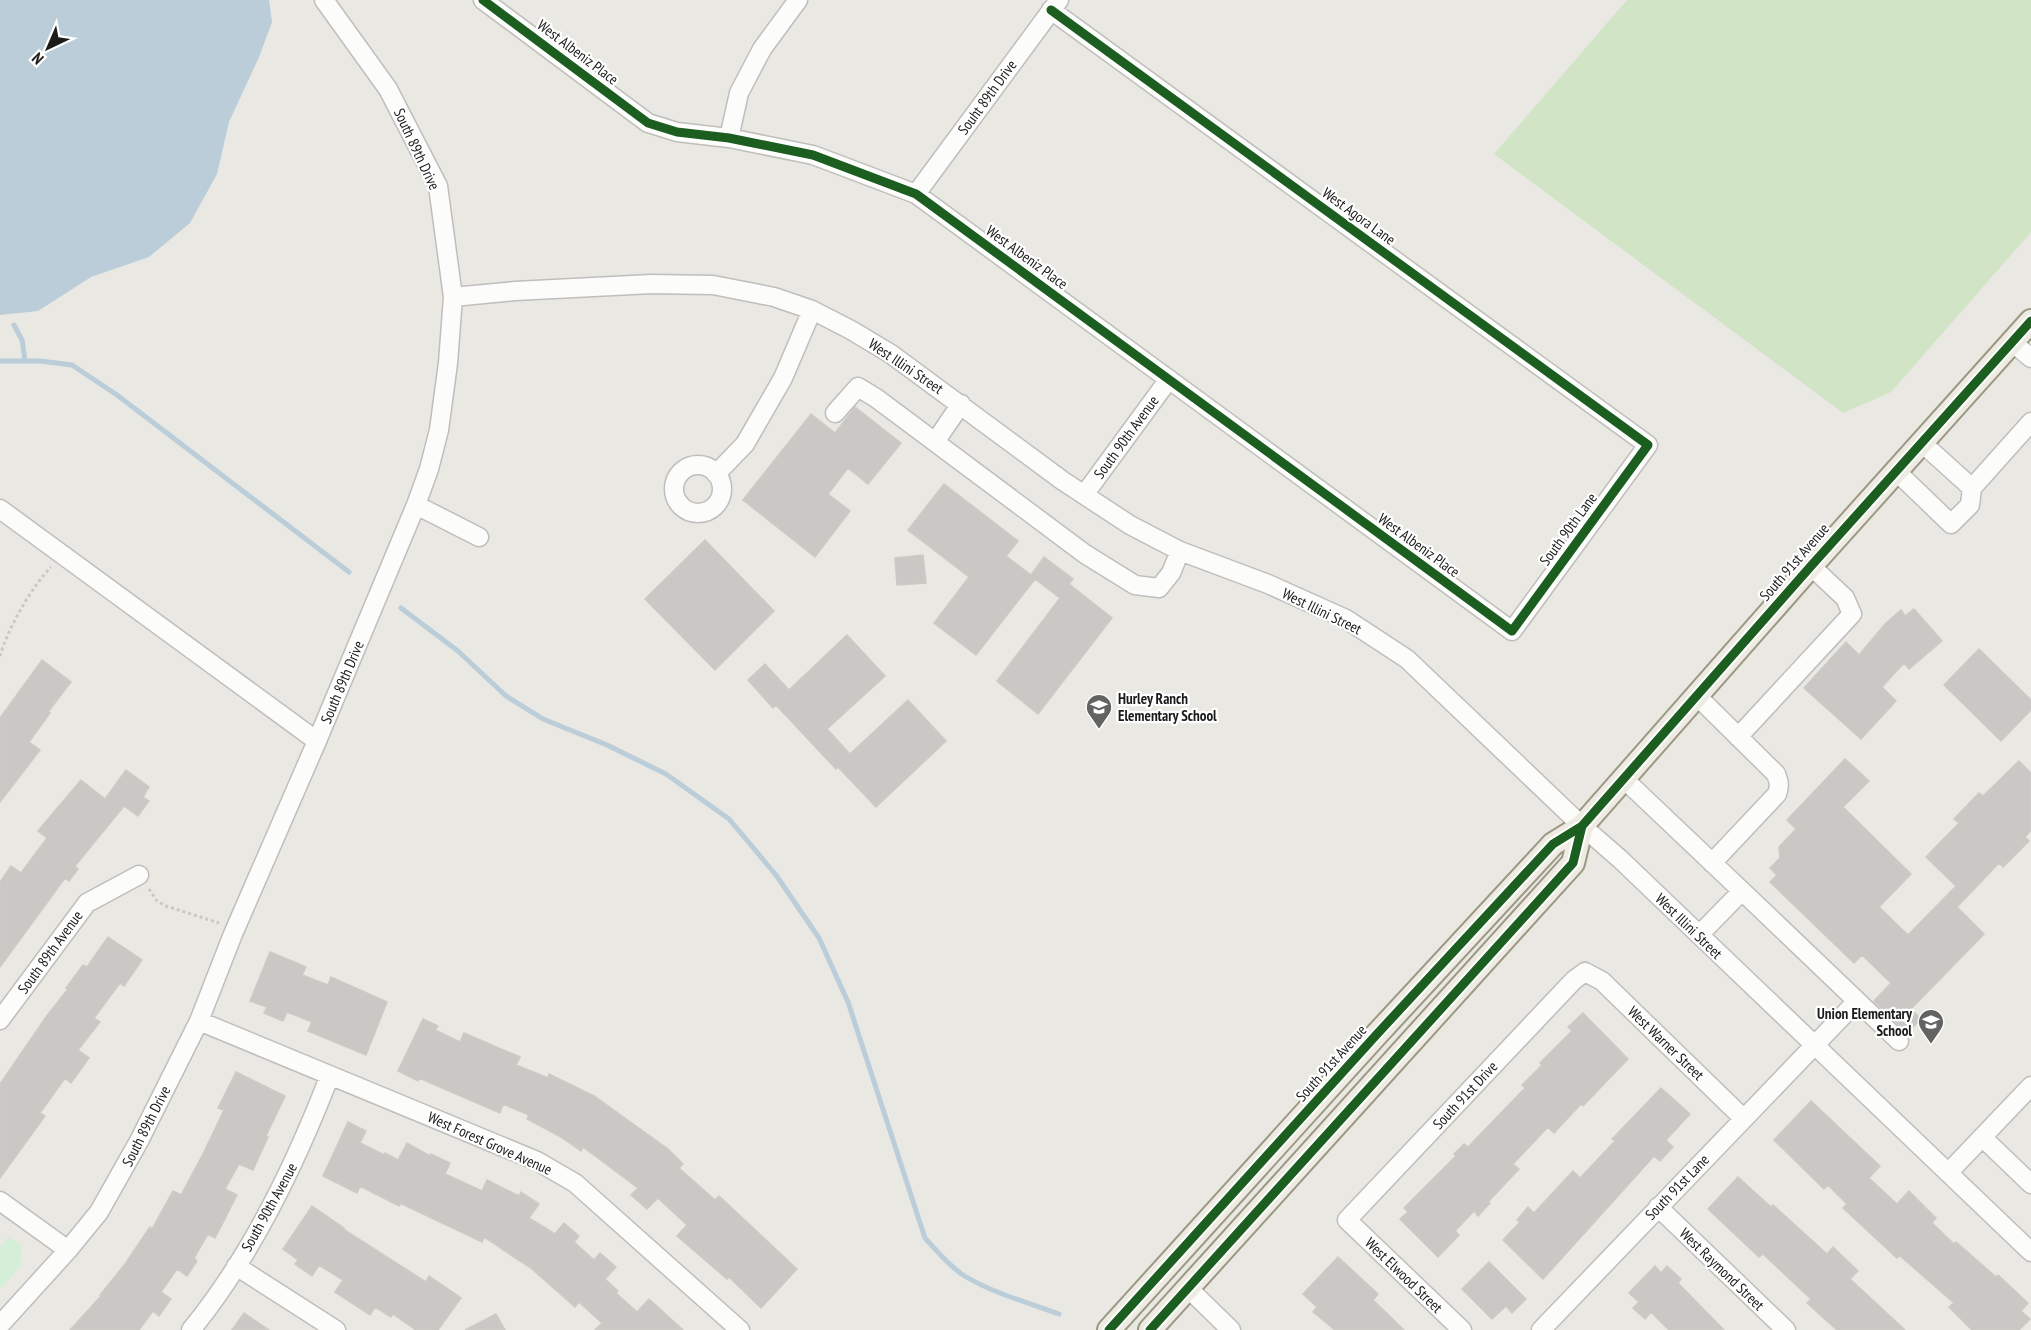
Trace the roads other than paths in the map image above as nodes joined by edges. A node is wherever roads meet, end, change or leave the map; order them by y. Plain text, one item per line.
1 (324, 0) edge
2 (483, 0) edge
3 (789, 3) edge
4 (1055, 5) edge
5 (729, 138) junction
6 (916, 194) junction
7 (453, 297) junction
8 (812, 310) junction
9 (2031, 321) edge
10 (2012, 342) junction
11 (2031, 358) edge
12 (1169, 380) junction
13 (961, 404) junction
14 (835, 413) dead end
15 (2031, 422) edge
16 (935, 442) junction
17 (1921, 442) junction
18 (1648, 445) joint
19 (1896, 471) junction
20 (716, 474) dead end
21 (1972, 488) junction
22 (1084, 495) junction
23 (416, 505) junction
24 (0, 509) edge
25 (479, 537) dead end
26 (1180, 552) junction
27 (1811, 566) junction
28 (1512, 631) joint
29 (1697, 696) junction
30 (1738, 737) junction
31 (317, 741) junction
32 (1624, 779) junction
33 (1582, 826) junction
34 (1712, 863) junction
35 (139, 876) road end
36 (1742, 891) junction
37 (1699, 935) junction
38 (1585, 972) joint
39 (1856, 1002) junction
40 (0, 1020) edge
41 (199, 1021) junction
42 (1899, 1041) dead end
43 (1814, 1045) junction
44 (330, 1075) junction
45 (2031, 1086) edge
46 (1743, 1118) junction
47 (1982, 1137) junction
48 (1948, 1173) junction
49 (2031, 1184) edge
50 (0, 1201) edge
51 (1658, 1207) junction
52 (1347, 1220) joint
53 (68, 1250) junction
54 (2031, 1252) edge
55 (236, 1266) junction
56 (1188, 1288) junction
57 (0, 1325) edge
58 (191, 1330) edge
59 (336, 1330) edge
60 (740, 1330) edge
61 (1109, 1330) edge
62 (1150, 1330) edge
63 (1231, 1330) edge
64 (1462, 1330) edge
65 (1541, 1330) edge
66 (1786, 1330) edge

1 - 7 street, South 89th Drive
2 - 5 street, West Albeniz Place
3 - 5 street
4 - 6 street, Souht 89th Drive
4 - 18 street, West Agora Lane
5 - 6 street, West Albeniz Place
6 - 12 street, West Albeniz Place
7 - 8 street, West Illini Street
7 - 23 street, South 89th Drive
8 - 13 street, West Illini Street
8 - 20 street
9 - 10 main road, South 91st Avenue
10 - 11 street
10 - 17 main road, South 91st Avenue
12 - 22 street, South 90th Avenue
12 - 28 street, West Albeniz Place
13 - 16 street
13 - 22 street, West Illini Street
14 - 16 street
15 - 21 street
16 - 26 street
17 - 19 main road, South 91st Avenue
17 - 21 street
18 - 28 street, South 90th Lane
19 - 21 street
19 - 27 main road, South 91st Avenue
22 - 26 street, West Illini Street
23 - 25 street
23 - 31 street, South 89th Drive
24 - 31 street
26 - 33 street, West Illini Street
27 - 29 main road, South 91st Avenue
27 - 30 street
29 - 30 street
29 - 32 main road, South 91st Avenue
30 - 34 street
31 - 41 street, South 89th Drive
32 - 33 main road, South 91st Avenue
32 - 34 street
33 - 37 street, West Illini Street
33 - 56 main road, South 91st Avenue
33 - 61 main road, South 91st Avenue
34 - 36 street
35 - 40 street, South 89th Avenue
36 - 37 street
36 - 39 street
37 - 43 street, West Illini Street
38 - 46 street, West Warner Street
38 - 52 street, South 91st Drive
39 - 42 street
39 - 43 street, South 91st Lane
41 - 44 street, West Forest Grove Avenue
41 - 53 street, South 89th Drive
43 - 46 street, South 91st Lane
43 - 48 street, West Illini Street
44 - 55 street, South 90th Avenue
44 - 60 street, West Forest Grove Avenue
45 - 47 street
46 - 51 street, South 91st Lane
47 - 48 street
47 - 49 street
48 - 54 street, West Illini Street
50 - 53 street
51 - 65 street, South 91st Lane
51 - 66 street, West Raymond Street
52 - 64 street, West Elwood Street
53 - 57 street, South 89th Drive
55 - 58 street, South 90th Avenue
55 - 59 street
56 - 62 main road, South 91st Avenue
56 - 63 street

